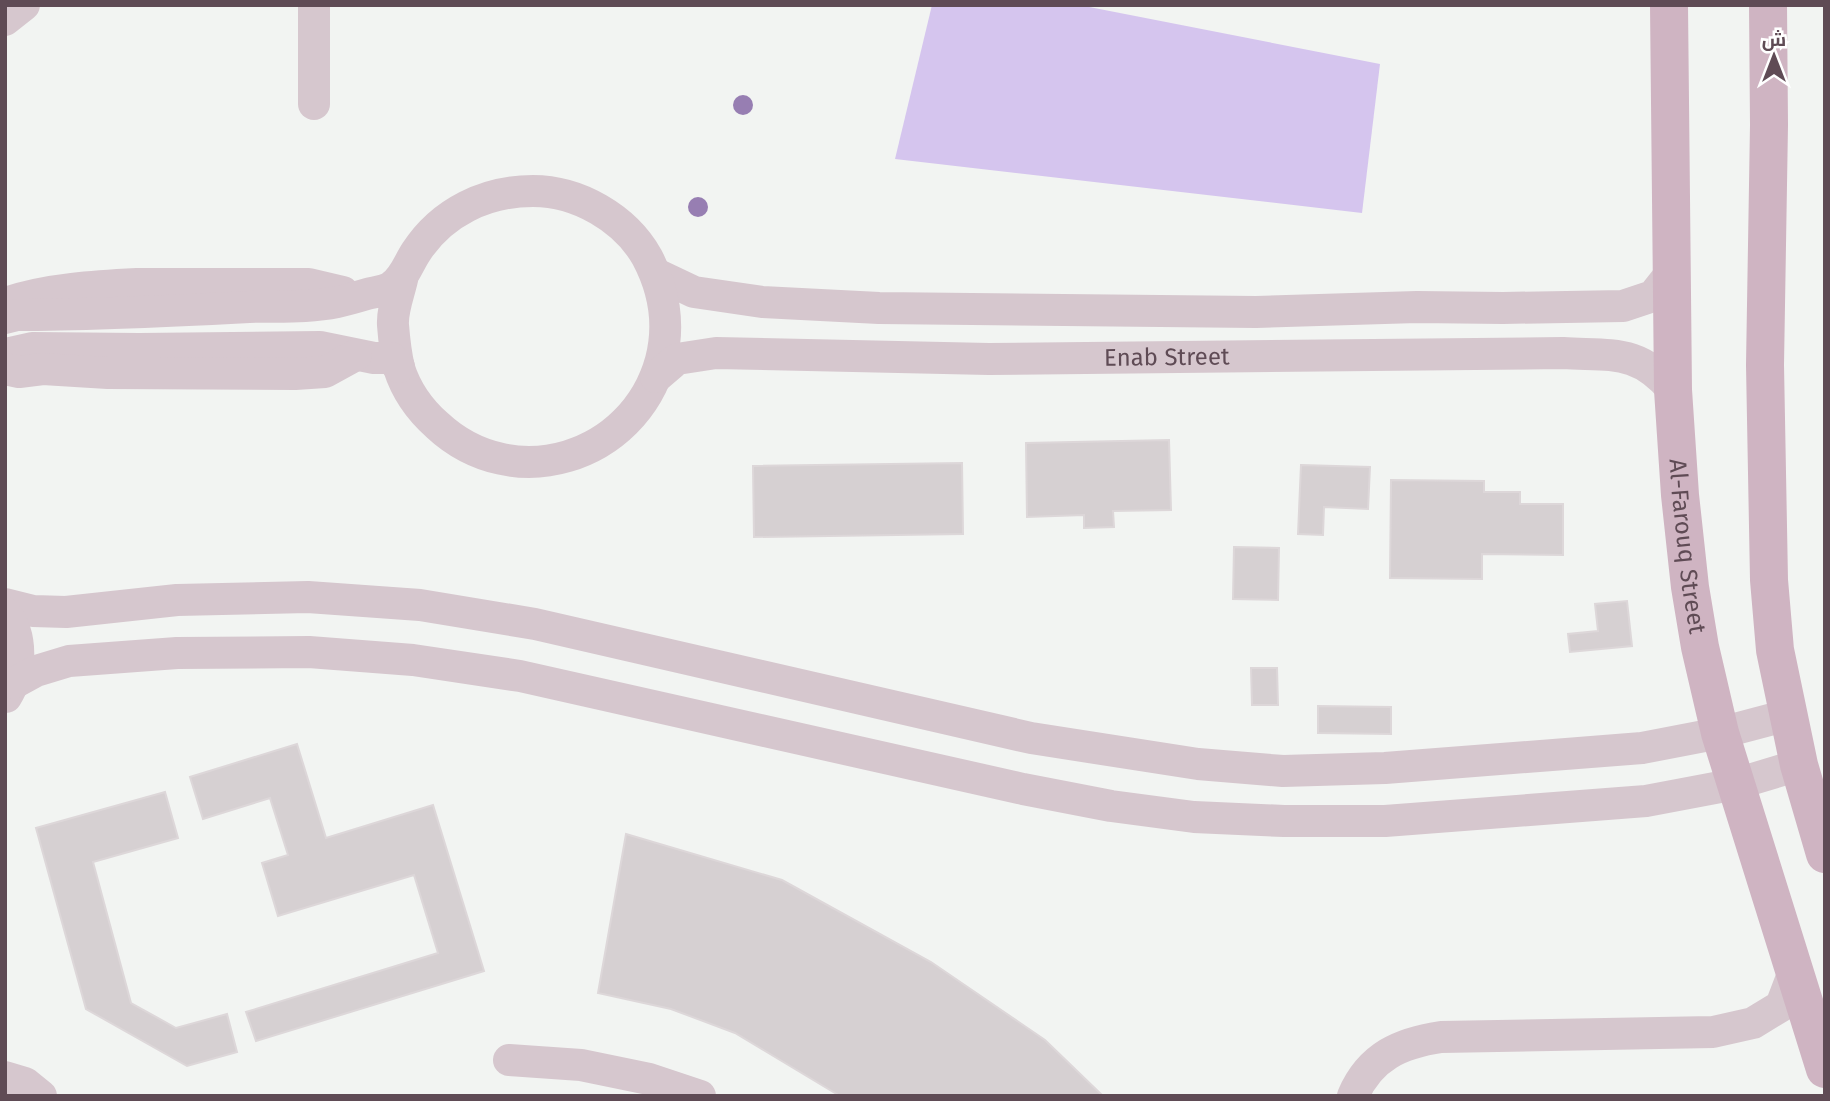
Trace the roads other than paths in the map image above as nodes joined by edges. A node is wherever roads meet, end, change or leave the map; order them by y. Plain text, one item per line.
1 (24, 5) edge
2 (314, 5) edge
3 (1669, 5) edge
4 (1768, 5) edge
5 (5, 20) edge
6 (314, 103) dead end
7 (1672, 272) junction
8 (656, 274) junction
9 (403, 275) junction
10 (138, 298) junction
11 (5, 303) edge
12 (5, 318) edge
13 (5, 354) edge
14 (140, 361) junction
15 (399, 367) junction
16 (5, 369) edge
17 (656, 377) junction
18 (1673, 390) junction
19 (5, 604) edge
20 (5, 613) edge
21 (10, 691) edge
22 (1788, 715) junction
23 (1720, 733) junction
24 (1799, 765) junction
25 (1736, 784) junction
26 (1825, 854) edge
27 (1795, 969) junction
28 (509, 1060) dead end
29 (1825, 1069) edge
30 (5, 1077) edge
31 (41, 1096) edge
32 (700, 1096) edge
33 (1353, 1096) edge

1 - 5 street
2 - 6 street
3 - 7 main road, Al-Farouq Street
4 - 22 main road
7 - 8 street, Enab Street
7 - 18 main road, Al-Farouq Street
8 - 9 street
8 - 17 street
9 - 10 street
9 - 15 street
10 - 11 street
10 - 12 street
10 - 14 street
13 - 14 street
14 - 15 street
14 - 16 street
15 - 17 street
17 - 18 street, Enab Street
18 - 23 main road, Al-Farouq Street
19 - 23 street
20 - 21 street
21 - 25 street
22 - 23 street
22 - 24 main road
23 - 25 main road, Al-Farouq Street
24 - 25 street
24 - 26 main road
25 - 27 main road, Al-Farouq Street
27 - 29 main road, Al-Farouq Street
27 - 33 street
28 - 32 street
30 - 31 street

